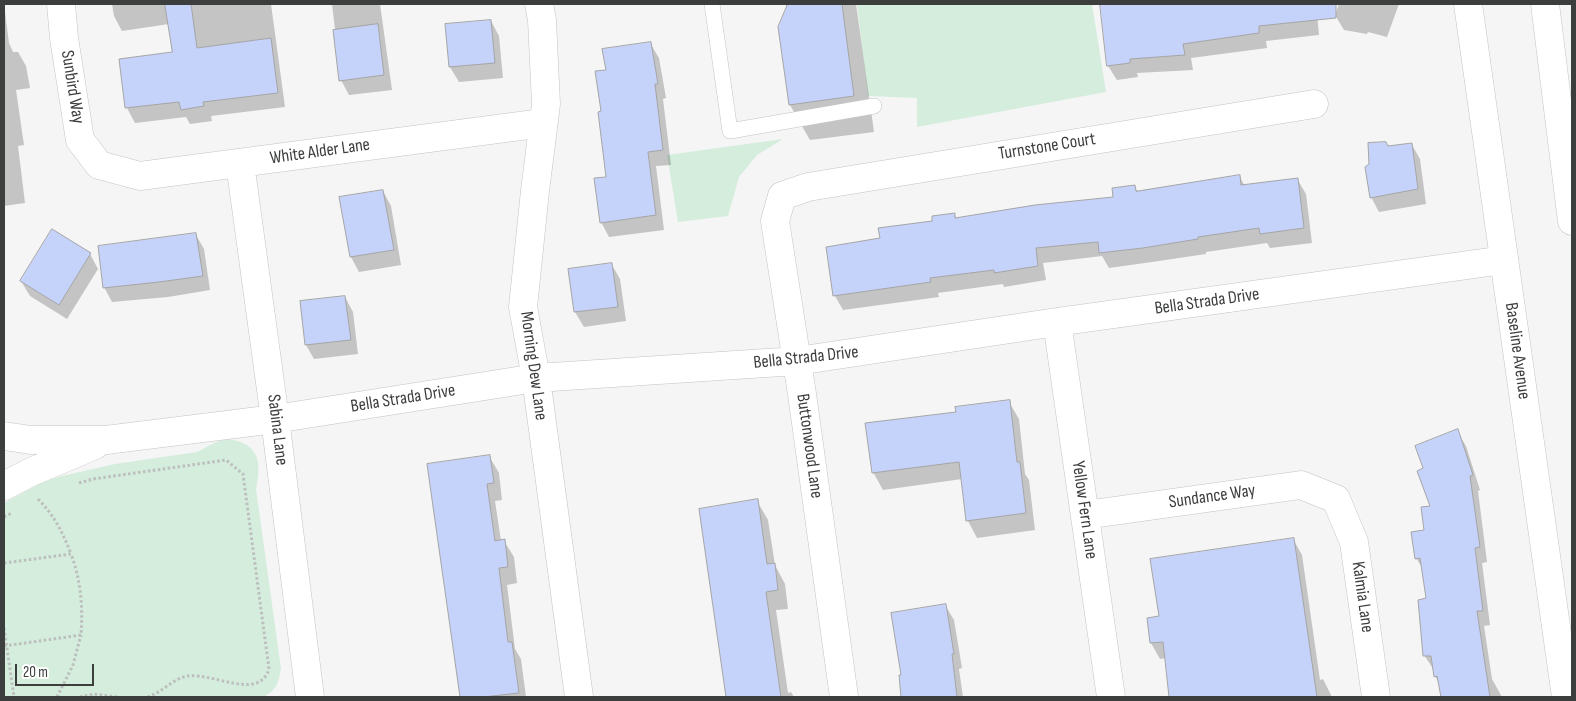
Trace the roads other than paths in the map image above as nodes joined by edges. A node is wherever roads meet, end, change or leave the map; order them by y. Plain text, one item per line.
1 (61, 4) edge
2 (539, 4) edge
3 (712, 4) edge
4 (1468, 4) edge
5 (1545, 4) edge
6 (1314, 104) dead end
7 (874, 106) dead end
8 (543, 123) junction
9 (240, 163) junction
10 (99, 164) joint
11 (782, 196) joint
12 (1572, 221) edge
13 (1504, 260) junction
14 (1057, 322) junction
15 (797, 361) junction
16 (536, 378) junction
17 (276, 419) junction
18 (4, 436) edge
19 (106, 440) junction
20 (4, 486) edge
21 (1336, 499) joint
22 (1085, 515) junction
23 (310, 697) edge
24 (579, 697) edge
25 (844, 697) edge
26 (1111, 697) edge
27 (1376, 697) edge
28 (1566, 697) edge

1 - 10 street, Sunbird Way
2 - 8 street, Morning Dew Lane
3 - 7 lane
4 - 13 street, Baseline Avenue
5 - 12 street
6 - 11 street, Turnstone Court
8 - 9 street, White Alder Lane
8 - 16 street, Morning Dew Lane
9 - 10 street, White Alder Lane
9 - 17 street, Sabina Lane
11 - 15 street, Buttonwood Lane
13 - 14 street, Bella Strada Drive
13 - 28 street, Baseline Avenue
14 - 15 street, Bella Strada Drive
14 - 22 street, Yellow Fern Lane
15 - 16 street, Bella Strada Drive
15 - 25 street, Buttonwood Lane
16 - 17 street, Bella Strada Drive
16 - 24 street, Morning Dew Lane
17 - 19 street, Bella Strada Drive
17 - 23 street, Sabina Lane
18 - 19 street, Bella Strada Drive
19 - 20 street, Bella Strada Drive
21 - 22 street, Sundance Way
21 - 27 street, Kalmia Lane
22 - 26 street, Yellow Fern Lane

